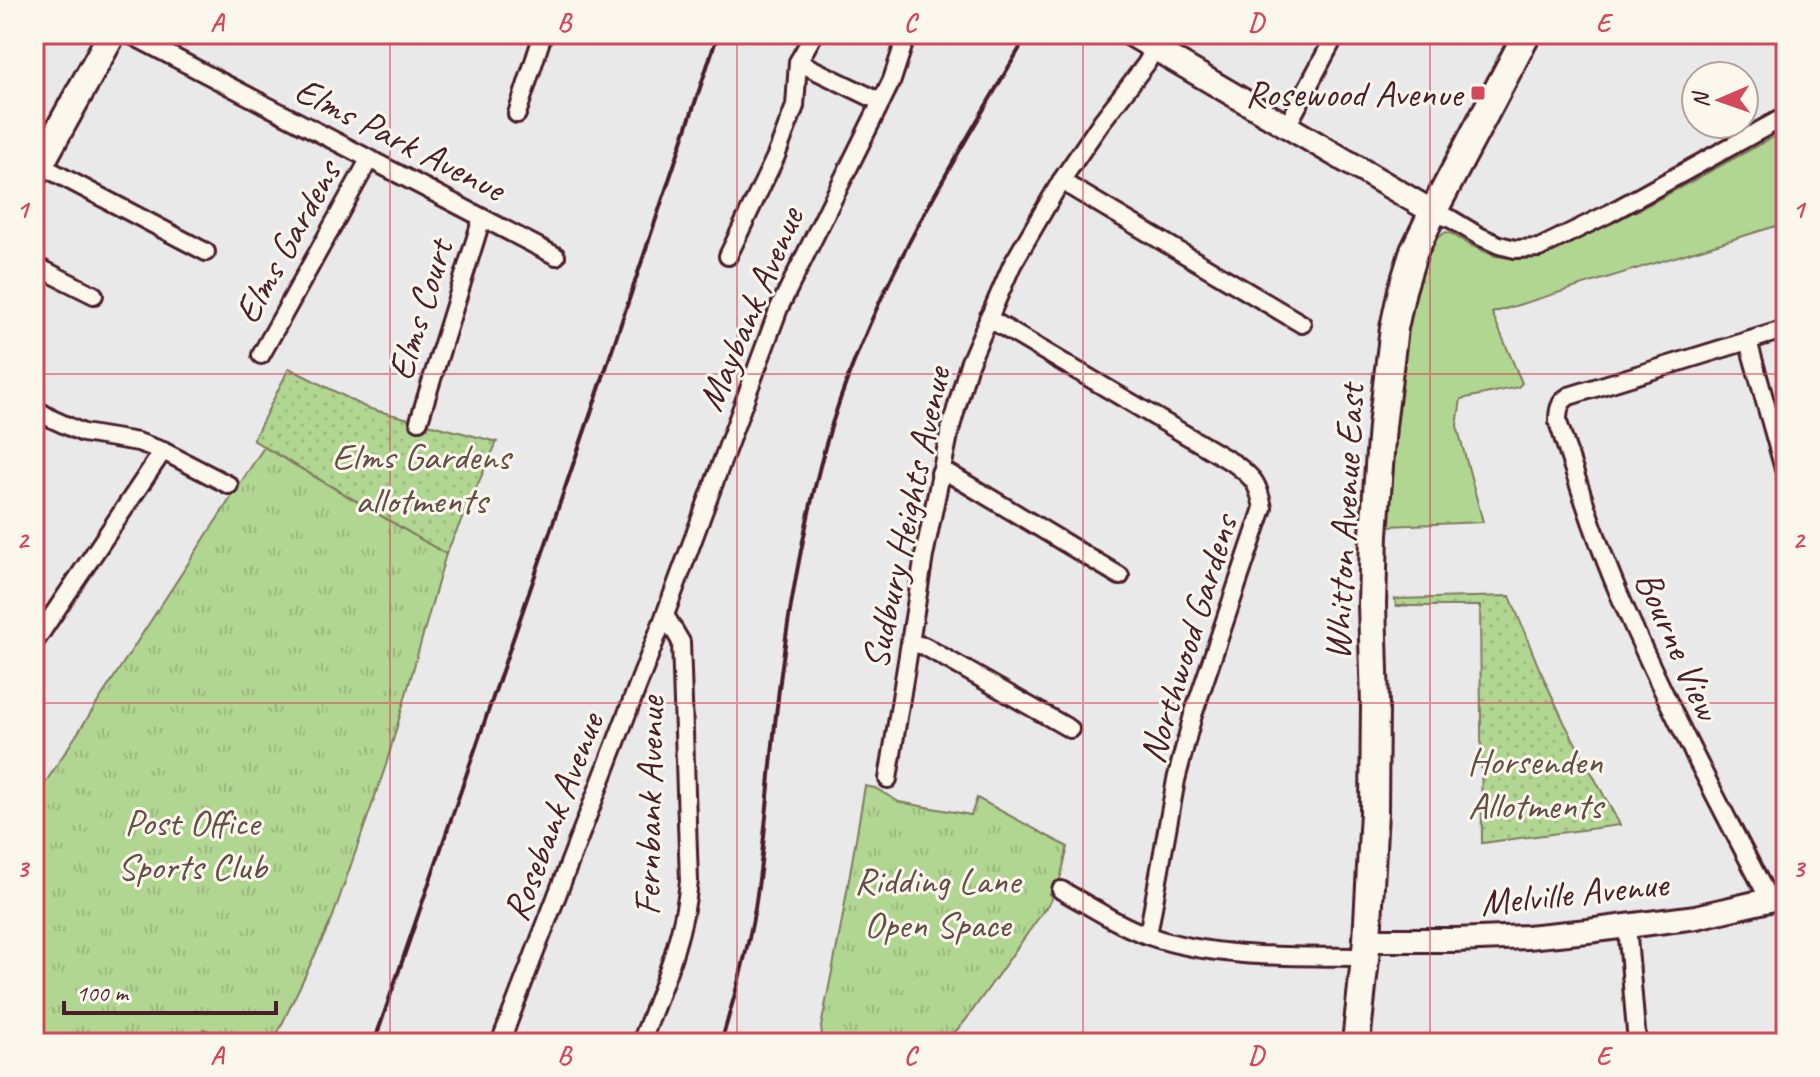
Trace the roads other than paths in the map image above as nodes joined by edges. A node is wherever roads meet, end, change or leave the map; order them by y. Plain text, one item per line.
1 (112, 34) edge
2 (129, 34) edge
3 (543, 34) edge
4 (814, 34) edge
5 (907, 34) edge
6 (1130, 34) edge
7 (1336, 34) edge
8 (1527, 34) edge
9 (1159, 41) edge
10 (798, 62) junction
11 (881, 102) junction
12 (517, 114) dead end
13 (1786, 116) edge
14 (1287, 126) junction
15 (369, 160) junction
16 (36, 169) edge
17 (1061, 181) junction
18 (1433, 212) junction
19 (482, 218) junction
20 (206, 252) dead end
21 (556, 256) dead end
22 (728, 256) dead end
23 (34, 265) edge
24 (94, 295) dead end
25 (988, 318) junction
26 (1302, 324) dead end
27 (1786, 329) edge
28 (1748, 341) junction
29 (261, 355) dead end
30 (34, 408) edge
31 (419, 421) dead end
32 (163, 451) junction
33 (940, 473) junction
34 (1786, 476) edge
35 (229, 485) dead end
36 (1120, 576) dead end
37 (665, 615) junction
38 (34, 643) edge
39 (910, 643) junction
40 (1070, 729) dead end
41 (888, 779) dead end
42 (1061, 890) dead end
43 (1778, 898) edge
44 (1627, 926) junction
45 (1148, 935) junction
46 (1366, 948) junction
47 (500, 1043) edge
48 (641, 1043) edge
49 (1356, 1043) edge
50 (1637, 1043) edge

1 - 16 main road
2 - 15 street, Elms Park Avenue
3 - 12 street
4 - 10 street
5 - 11 street, Maybank Avenue
6 - 9 street
7 - 14 street
8 - 18 main road, Whitton Avenue East
9 - 14 street
9 - 17 street, Sudbury Heights Avenue
10 - 11 street
10 - 22 street
11 - 37 street, Maybank Avenue
13 - 18 street
14 - 18 street
15 - 19 street, Elms Park Avenue
15 - 29 street, Elms Gardens
16 - 20 street
17 - 25 street, Sudbury Heights Avenue
17 - 26 street
18 - 46 main road, Whitton Avenue East
19 - 21 street, Elms Park Avenue
19 - 31 street, Elms Court
23 - 24 street
25 - 33 street, Sudbury Heights Avenue
25 - 45 street, Northwood Gardens
27 - 28 street
28 - 34 street
28 - 43 street, Bourne View
30 - 32 street
32 - 35 street
32 - 38 street
33 - 36 street
33 - 39 street, Sudbury Heights Avenue
37 - 47 street, Rosebank Avenue
37 - 48 street, Fernbank Avenue
39 - 40 street
39 - 41 street, Sudbury Heights Avenue
42 - 45 street
43 - 44 street, Melville Avenue
44 - 46 street, Melville Avenue
44 - 50 street
45 - 46 street
46 - 49 main road, Whitton Avenue East

